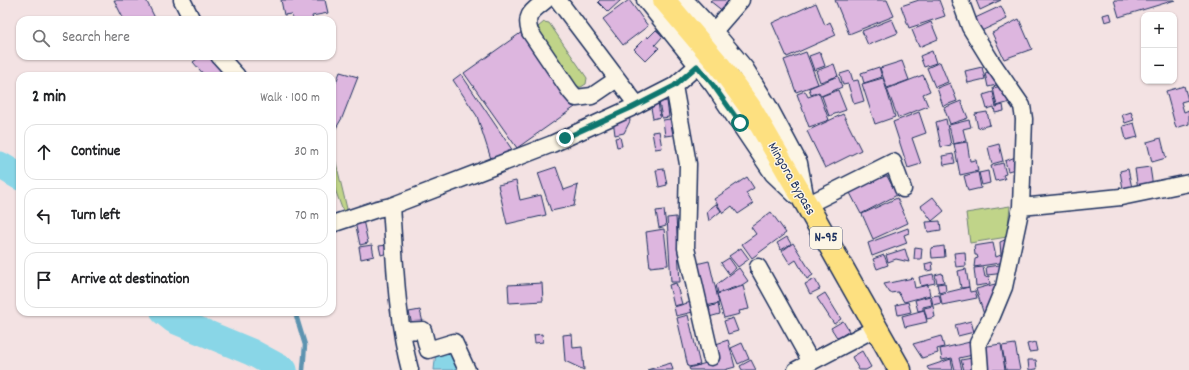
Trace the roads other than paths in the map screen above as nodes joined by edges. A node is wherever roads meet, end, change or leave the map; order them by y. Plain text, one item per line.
1 (182, 0) edge
2 (546, 0) edge
3 (558, 0) edge
4 (644, 0) edge
5 (664, 0) edge
6 (685, 0) edge
7 (741, 0) edge
8 (960, 0) edge
9 (190, 16) edge
10 (714, 31) junction
11 (223, 60) edge
12 (697, 66) junction
13 (233, 72) edge
14 (617, 79) junction
15 (674, 86) junction
16 (637, 105) junction
17 (1189, 183) edge
18 (903, 189) dead end
19 (807, 205) junction
20 (391, 206) junction
21 (1021, 207) junction
22 (336, 223) edge
23 (758, 267) dead end
24 (876, 328) junction
25 (402, 331) junction
26 (711, 357) dead end
27 (811, 362) junction
28 (410, 370) edge
29 (467, 370) edge
30 (796, 370) edge
31 (900, 370) edge
32 (980, 370) edge

1 - 9 street
2 - 14 street
3 - 14 street
4 - 12 street
5 - 19 highway, Mingora Bypass / N-95
6 - 10 street
7 - 10 street
8 - 21 street
10 - 19 street
11 - 13 street
12 - 15 street
12 - 19 street
14 - 16 street
15 - 16 street
15 - 26 street
16 - 20 street
17 - 21 street
18 - 19 street
19 - 24 highway, Mingora Bypass / N-95
20 - 22 street
20 - 25 street
21 - 32 street
23 - 27 street
24 - 27 street
24 - 31 highway, Mingora Bypass / N-95
25 - 28 street
25 - 29 street
27 - 30 street

